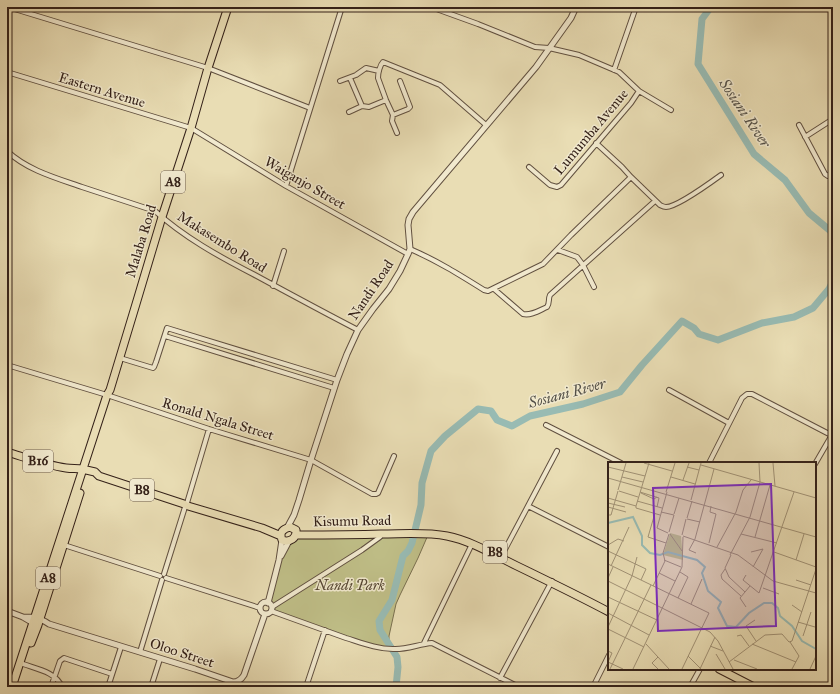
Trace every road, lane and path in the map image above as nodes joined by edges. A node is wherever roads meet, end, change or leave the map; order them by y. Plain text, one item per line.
1 (8, 7) edge
2 (228, 7) edge
3 (342, 7) edge
4 (431, 7) edge
5 (576, 7) edge
6 (636, 7) edge
7 (549, 48) junction
8 (208, 68) junction
9 (614, 70) junction
10 (379, 71) junction
11 (7, 72) edge
12 (350, 78) junction
13 (400, 81) dead end
14 (340, 82) dead end
15 (640, 91) junction
16 (386, 100) junction
17 (362, 106) junction
18 (310, 108) junction
19 (671, 110) dead end
20 (349, 112) dead end
21 (393, 115) junction
22 (833, 119) edge
23 (486, 125) junction
24 (799, 125) dead end
25 (191, 128) junction
26 (397, 133) dead end
27 (805, 137) junction
28 (596, 143) junction
29 (7, 151) edge
30 (529, 167) dead end
31 (721, 175) dead end
32 (833, 176) edge
33 (631, 177) junction
34 (286, 186) junction
35 (655, 200) junction
36 (162, 217) junction
37 (558, 250) junction
38 (284, 251) dead end
39 (409, 251) junction
40 (583, 265) junction
41 (274, 286) junction
42 (594, 287) dead end
43 (494, 288) junction
44 (358, 330) junction
45 (165, 336) junction
46 (120, 358) junction
47 (7, 365) edge
48 (337, 380) junction
49 (334, 388) junction
50 (669, 390) dead end
51 (109, 394) junction
52 (729, 423) junction
53 (546, 425) dead end
54 (209, 429) junction
55 (832, 435) edge
56 (557, 451) dead end
57 (7, 452) edge
58 (394, 456) dead end
59 (311, 460) junction
60 (619, 462) edge
61 (710, 462) edge
62 (816, 462) edge
63 (84, 472) junction
64 (186, 505) junction
65 (528, 506) junction
66 (408, 532) junction
67 (421, 532) junction
68 (288, 534) junction
69 (381, 534) junction
70 (472, 544) junction
71 (64, 545) junction
72 (608, 546) edge
73 (502, 555) junction
74 (163, 577) junction
75 (551, 582) junction
76 (270, 607) junction
77 (260, 608) junction
78 (7, 611) edge
79 (608, 611) edge
80 (265, 614) junction
81 (37, 621) junction
82 (325, 630) junction
83 (424, 643) junction
84 (121, 647) junction
85 (140, 652) junction
86 (608, 657) edge
87 (160, 658) junction
88 (23, 664) junction
89 (699, 670) edge
90 (720, 670) edge
91 (112, 674) junction
92 (54, 677) junction
93 (500, 678) junction
94 (12, 687) edge
95 (17, 687) edge
96 (51, 687) edge
97 (62, 687) edge
98 (108, 687) edge
99 (151, 687) edge
100 (306, 687) edge
101 (519, 687) edge
102 (593, 687) edge
103 (690, 687) edge
104 (754, 687) edge

1 - 8 street
2 - 8 main road, Malaba Road / A8
3 - 18 street
4 - 7 street, Lumumba Avenue
5 - 7 street
6 - 9 street
7 - 9 street, Lumumba Avenue
7 - 23 street
8 - 18 street
8 - 25 main road, Malaba Road / A8
9 - 15 street, Lumumba Avenue
10 - 12 street
10 - 16 street
10 - 23 street
11 - 25 street, Eastern Avenue
12 - 14 street
12 - 17 street
13 - 21 street
15 - 19 street
15 - 28 street, Lumumba Avenue
16 - 17 street
16 - 21 street
17 - 20 street
18 - 34 street
21 - 26 street
22 - 27 street
23 - 39 street
24 - 27 street
25 - 34 street, Waiganjo Street
25 - 36 main road, Malaba Road / A8
27 - 32 street
28 - 30 street, Lumumba Avenue
28 - 33 street
29 - 36 street, Makasembo Road
31 - 35 street
33 - 35 street
33 - 37 street
34 - 39 street, Waiganjo Street
35 - 40 street
36 - 41 street, Makasembo Road
36 - 46 main road, Malaba Road / A8
37 - 40 street
37 - 43 street
38 - 41 street
39 - 43 street, Waiganjo Street
39 - 44 street, Nandi Road
40 - 42 street
40 - 43 street
41 - 44 street, Makasembo Road
44 - 48 street, Nandi Road
45 - 46 street
45 - 48 street
45 - 49 street
46 - 51 main road, Malaba Road / A8
47 - 51 street, Ronald Ngala Street
48 - 49 street, Nandi Road
49 - 59 street, Nandi Road
50 - 52 street
51 - 54 street, Ronald Ngala Street
51 - 63 main road, Malaba Road / A8
52 - 55 street
52 - 61 street
53 - 60 street
54 - 59 street, Ronald Ngala Street
54 - 64 street
55 - 62 street
56 - 65 street
57 - 63 main road, B16
58 - 59 street, Ronald Ngala Street
59 - 68 street, Nandi Road
63 - 64 main road, B8
63 - 71 main road, Malaba Road / A8
63 - 81 main road, A8
64 - 68 main road, B8
64 - 74 street
65 - 72 street
65 - 73 street
66 - 67 main road, B8
66 - 68 main road, B8
66 - 69 main road, Kisumu Road / B8
67 - 70 main road, B8
67 - 73 main road, B8
68 - 69 main road, Kisumu Road / B8
68 - 76 street, Nandi Road
69 - 76 street
70 - 75 main road, B8
70 - 83 street
71 - 74 street
71 - 81 main road, Malaba Road / A8
73 - 75 main road, B8
74 - 77 street
74 - 85 street
75 - 79 main road, B8
75 - 93 street
76 - 77 street
76 - 80 street
76 - 82 street
77 - 80 street
78 - 81 street, Oloo Street
80 - 87 street, Oloo Street
81 - 84 street, Oloo Street
81 - 88 main road, Malaba Road / A8
81 - 94 main road, A8
82 - 83 street
82 - 100 street
83 - 93 street
84 - 85 street, Oloo Street
84 - 91 street
85 - 87 street, Oloo Street
86 - 102 street
87 - 99 street
88 - 92 street
88 - 95 main road, Malaba Road / A8
89 - 103 street
90 - 104 main road
91 - 92 street
91 - 98 street
92 - 96 street
92 - 97 street
93 - 101 street

